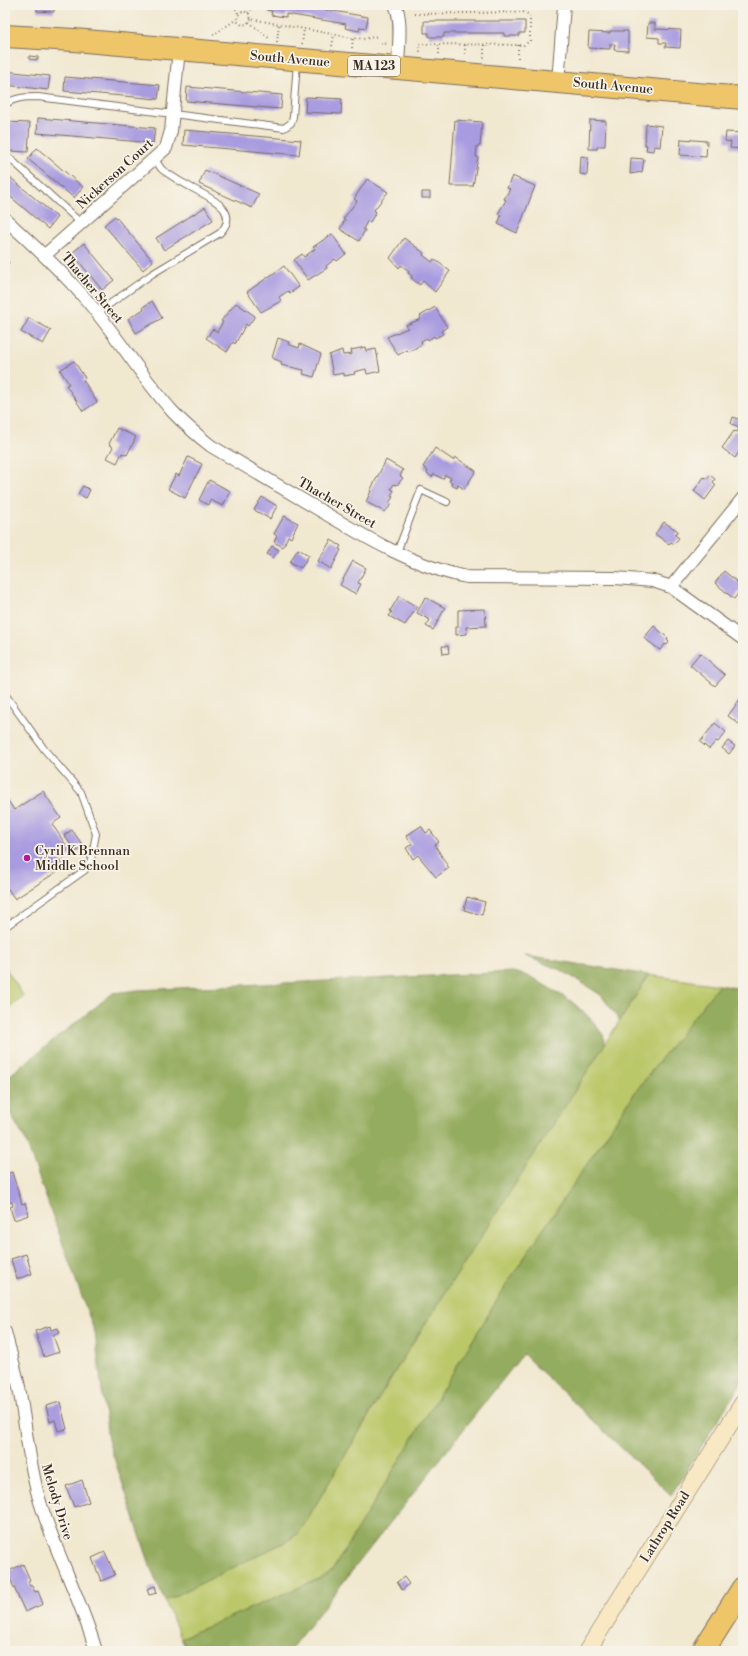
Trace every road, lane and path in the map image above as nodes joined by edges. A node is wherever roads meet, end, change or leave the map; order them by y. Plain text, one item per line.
1 (234, 5) edge
2 (255, 5) edge
3 (395, 5) edge
4 (564, 5) edge
5 (238, 13) junction
6 (248, 13) junction
7 (415, 14) dead end
8 (237, 19) junction
9 (250, 20) junction
10 (280, 24) junction
11 (304, 29) junction
12 (334, 34) junction
13 (5, 36) edge
14 (378, 36) dead end
15 (208, 37) dead end
16 (353, 38) junction
17 (378, 43) dead end
18 (389, 44) dead end
19 (439, 44) junction
20 (465, 45) junction
21 (484, 45) junction
22 (518, 45) junction
23 (332, 48) dead end
24 (179, 49) junction
25 (352, 49) dead end
26 (299, 52) junction
27 (420, 56) dead end
28 (439, 58) dead end
29 (465, 60) dead end
30 (484, 61) dead end
31 (518, 64) dead end
32 (398, 68) junction
33 (558, 82) junction
34 (743, 98) edge
35 (5, 105) edge
36 (172, 114) junction
37 (5, 154) edge
38 (155, 159) junction
39 (5, 219) edge
40 (81, 223) junction
41 (45, 255) junction
42 (97, 313) junction
43 (743, 498) edge
44 (447, 502) dead end
45 (397, 552) junction
46 (671, 587) junction
47 (743, 639) edge
48 (5, 694) edge
49 (10, 893) dead end
50 (5, 896) edge
51 (5, 927) edge
52 (5, 1332) edge
53 (743, 1403) edge
54 (743, 1588) edge
55 (96, 1651) edge
56 (587, 1651) edge
57 (704, 1651) edge

1 - 5 path
2 - 6 path
3 - 32 street
4 - 33 street
5 - 6 path
5 - 8 path
6 - 9 path
7 - 22 path
8 - 9 path
8 - 15 path
9 - 10 path
9 - 10 path
10 - 11 path
11 - 12 path
11 - 26 path
12 - 16 path
12 - 23 path
13 - 24 highway, South Avenue / MA 123
14 - 16 path
16 - 25 path
17 - 18 path
19 - 20 path
19 - 27 path
19 - 28 path
20 - 21 path
20 - 29 path
21 - 22 path
21 - 30 path
22 - 31 path
24 - 26 highway, South Avenue / MA 123
24 - 36 street, Nickerson Court
26 - 32 highway, South Avenue / MA 123
26 - 36 lane
32 - 33 highway, South Avenue / MA 123
33 - 34 highway, South Avenue / MA 123
35 - 36 lane
36 - 38 street, Nickerson Court
37 - 40 lane
38 - 40 street, Nickerson Court
38 - 42 lane
39 - 41 street, Thacher Street
40 - 41 street, Nickerson Court
41 - 42 street, Thacher Street
42 - 45 street, Thacher Street
43 - 46 street
44 - 45 lane
45 - 46 street, Thacher Street
46 - 47 street, Thacher Street
48 - 51 lane
49 - 50 path
52 - 55 street, Melody Drive
53 - 56 main road, Lathrop Road
54 - 57 highway

